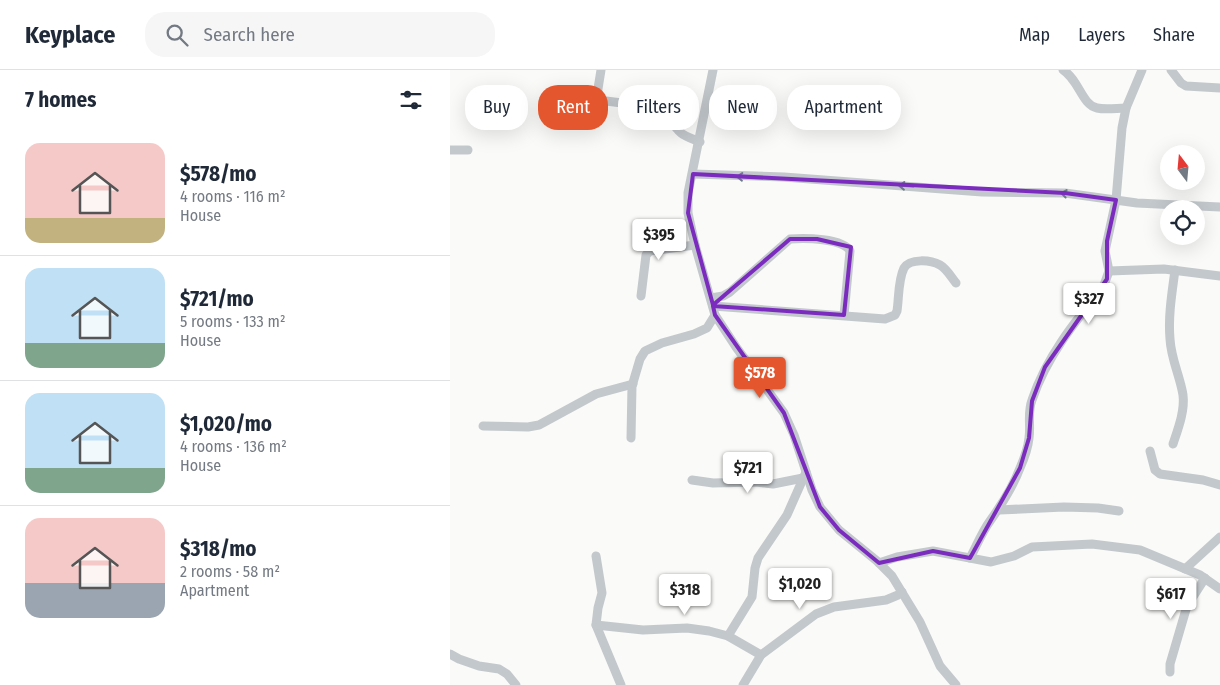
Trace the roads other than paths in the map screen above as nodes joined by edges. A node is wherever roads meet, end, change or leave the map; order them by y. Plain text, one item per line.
1 (601, 70) edge
2 (714, 70) edge
3 (1063, 70) edge
4 (1142, 70) edge
5 (1170, 70) edge
6 (1220, 88) edge
7 (1126, 108) junction
8 (700, 142) junction
9 (450, 150) edge
10 (468, 150) dead end
11 (693, 174) junction
12 (1116, 200) junction
13 (1220, 207) edge
14 (695, 245) junction
15 (1109, 270) junction
16 (1175, 270) junction
17 (1220, 276) edge
18 (956, 283) dead end
19 (641, 296) dead end
20 (713, 306) junction
21 (844, 315) junction
22 (633, 384) junction
23 (482, 426) dead end
24 (632, 438) dead end
25 (1173, 444) dead end
26 (1150, 450) dead end
27 (805, 475) junction
28 (692, 480) dead end
29 (1220, 485) edge
30 (999, 510) junction
31 (1119, 511) dead end
32 (1220, 537) edge
33 (596, 556) dead end
34 (970, 558) junction
35 (879, 563) junction
36 (1185, 569) junction
37 (1205, 578) junction
38 (1220, 589) edge
39 (902, 592) junction
40 (596, 625) junction
41 (728, 636) junction
42 (450, 654) edge
43 (761, 655) junction
44 (1170, 672) dead end
45 (516, 685) edge
46 (621, 685) edge
47 (743, 685) edge
48 (956, 685) edge

1 - 8 street
2 - 8 street
3 - 7 street
4 - 7 street
5 - 6 street
7 - 12 street
8 - 11 street
9 - 10 street
12 -> 11 street
11 - 14 street
12 - 13 street
12 - 15 street
14 - 19 street
14 - 20 street
15 - 16 street
15 - 30 street
16 - 17 street
16 - 25 street
18 - 21 street
20 - 21 street
20 - 21 street
20 - 22 street
20 - 27 street
22 - 23 street
22 - 24 street
26 - 29 street
27 - 28 street
27 - 35 street
27 - 41 street
30 - 31 street
30 - 34 street
32 - 36 street
33 - 40 street
34 - 35 street
34 - 36 street
35 - 39 street
36 - 37 street
37 - 38 street
37 - 44 street
39 - 43 street
39 - 48 street
40 - 41 street
40 - 46 street
41 - 43 street
42 - 45 street
43 - 47 street

